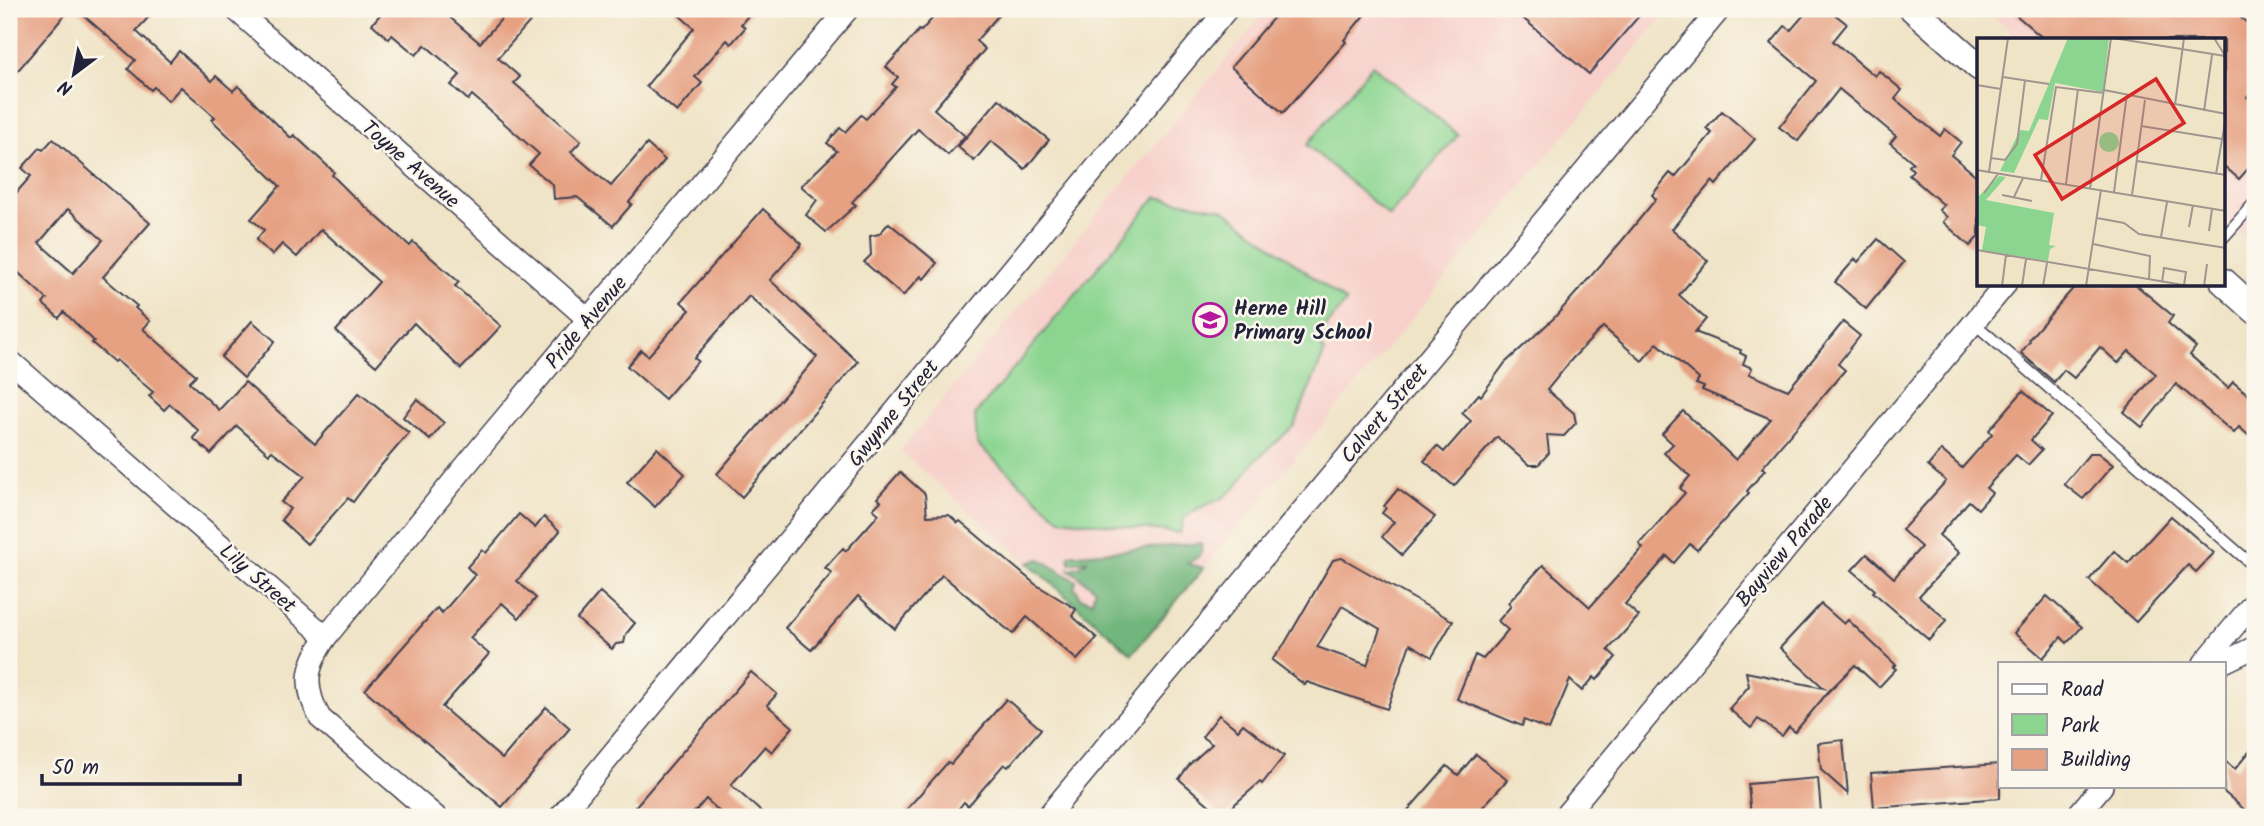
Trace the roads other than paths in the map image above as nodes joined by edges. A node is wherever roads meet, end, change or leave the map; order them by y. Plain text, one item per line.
1 (235, 9) edge
2 (848, 9) edge
3 (1227, 9) edge
4 (1720, 9) edge
5 (1913, 9) edge
6 (1977, 64) edge
7 (2255, 202) edge
8 (2226, 235) edge
9 (2226, 284) edge
10 (2003, 287) edge
11 (2255, 310) edge
12 (588, 319) junction
13 (1974, 323) junction
14 (9, 360) edge
15 (2255, 567) edge
16 (2255, 601) edge
17 (326, 638) junction
18 (2255, 647) edge
19 (2205, 662) edge
20 (2224, 662) edge
21 (2100, 788) edge
22 (436, 817) edge
23 (560, 817) edge
24 (1047, 817) edge
25 (1564, 817) edge
26 (2076, 817) edge

1 - 12 street, Toyne Avenue
2 - 12 street, Pride Avenue
3 - 23 street, Gwynne Street
4 - 24 street, Calvert Street
5 - 6 street
7 - 8 lane
9 - 11 street
10 - 13 street, Bayview Parade
12 - 17 street, Pride Avenue
13 - 15 lane
13 - 25 street, Bayview Parade
14 - 17 street, Lily Street
16 - 19 street
17 - 22 street
18 - 20 street
21 - 26 street

